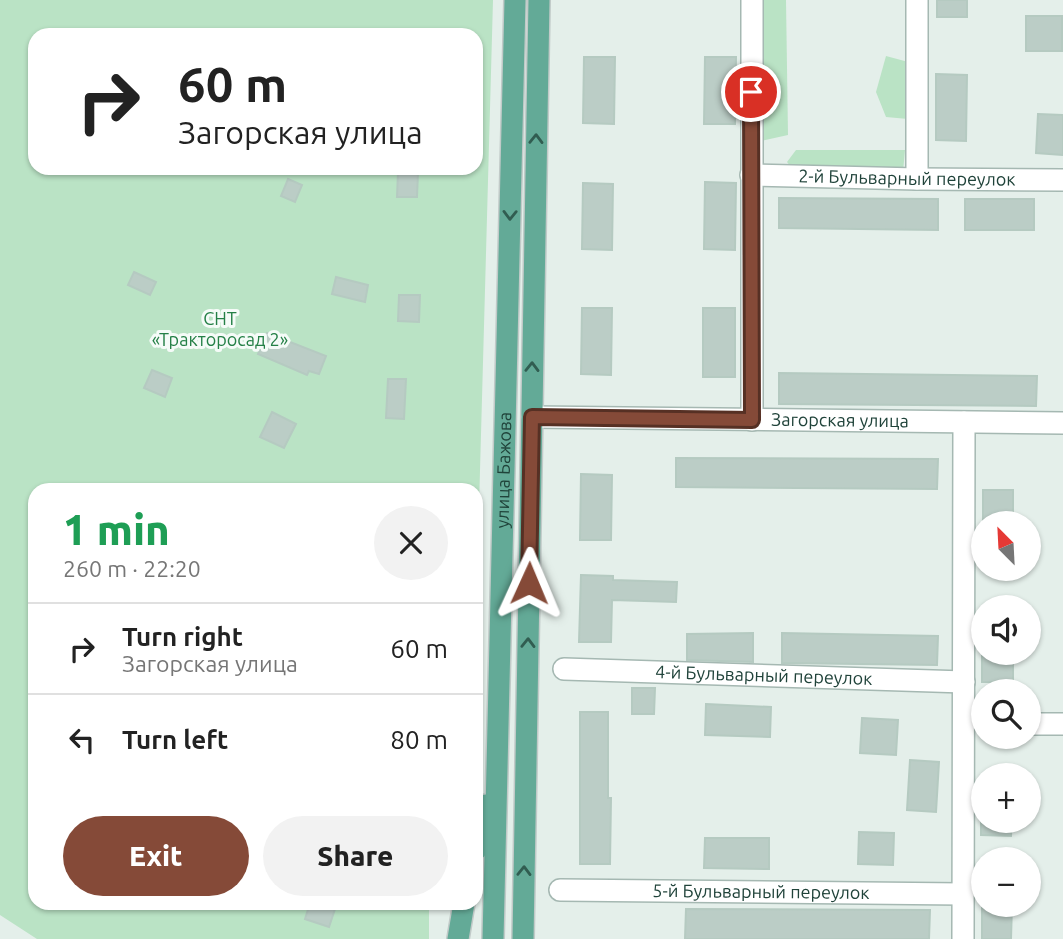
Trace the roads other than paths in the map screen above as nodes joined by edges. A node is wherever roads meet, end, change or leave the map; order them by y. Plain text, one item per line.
1 (515, 0) edge
2 (539, 0) edge
3 (752, 0) edge
4 (917, 0) edge
5 (751, 175) junction
6 (917, 179) junction
7 (1063, 180) edge
8 (532, 417) junction
9 (752, 420) junction
10 (964, 422) junction
11 (1063, 424) edge
12 (564, 669) dead end
13 (964, 682) junction
14 (971, 711) edge
15 (1041, 724) edge
16 (1063, 724) edge
17 (498, 748) junction
18 (972, 749) edge
19 (483, 818) edge
20 (560, 890) dead end
21 (963, 894) junction
22 (463, 910) edge
23 (458, 939) edge
24 (493, 939) edge
25 (523, 939) edge
26 (963, 939) edge

1 -> 17 main road, улица Бажова
8 -> 2 main road, улица Бажова
3 - 5 street
4 - 6 street
5 - 6 street, 2-й Бульварный переулок
5 - 9 street
6 - 7 street, 2-й Бульварный переулок
8 - 9 street, Загорская улица
25 -> 8 main road, улица Бажова
9 - 10 street, Загорская улица
10 - 11 street, Загорская улица
10 - 13 street
12 - 13 street, 4-й Бульварный переулок
13 - 14 street
15 - 16 street
17 - 19 main road
17 - 24 main road, улица Бажова
18 - 21 street
20 - 21 street, 5-й Бульварный переулок
21 - 26 street
22 - 23 main road

